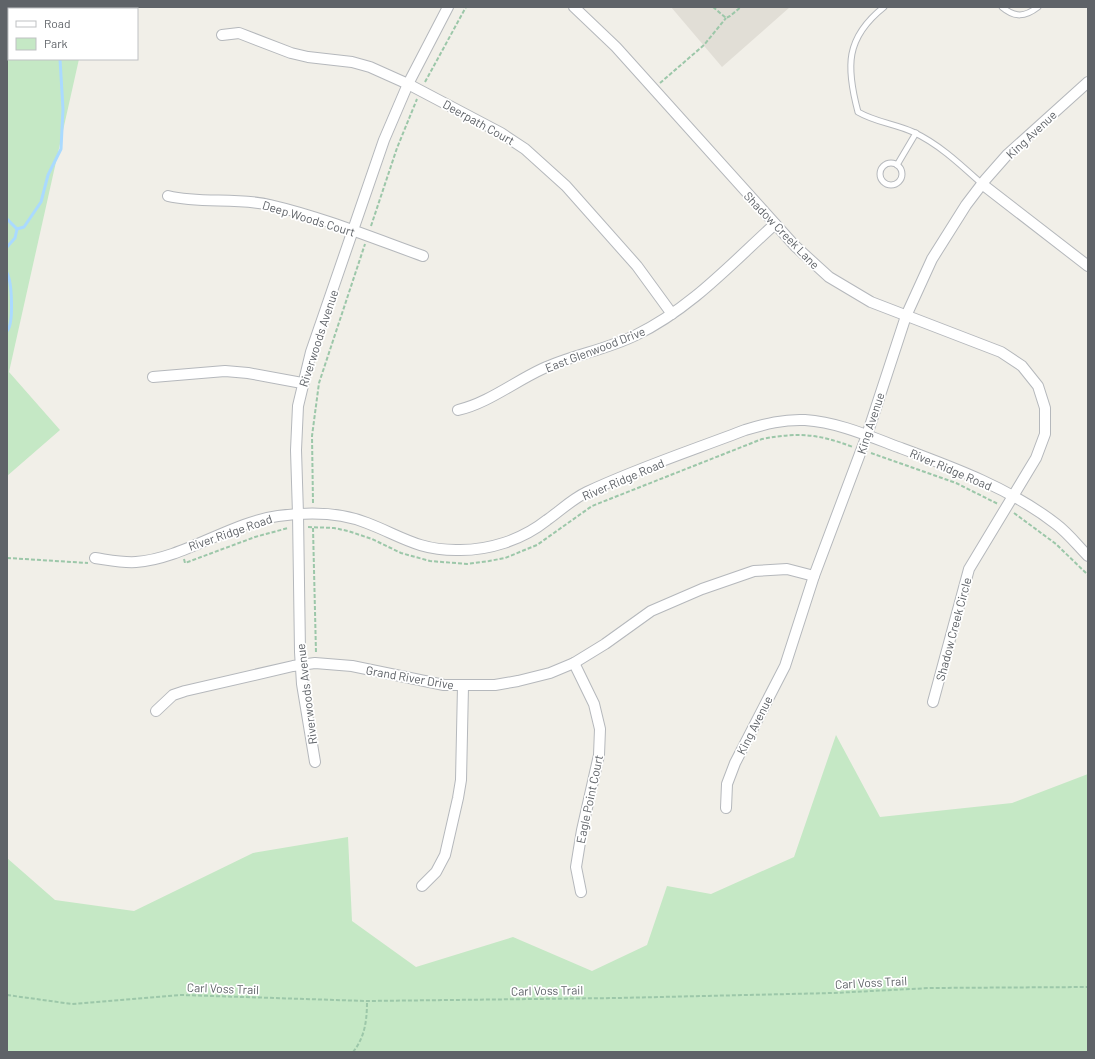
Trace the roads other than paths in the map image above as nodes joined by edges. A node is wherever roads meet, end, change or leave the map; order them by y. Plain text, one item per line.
1 (448, 7) edge
2 (574, 7) edge
3 (884, 7) edge
4 (1002, 7) edge
5 (1038, 7) edge
6 (222, 35) dead end
7 (1088, 83) edge
8 (408, 84) junction
9 (916, 133) junction
10 (897, 165) junction
11 (982, 184) junction
12 (168, 196) dead end
13 (775, 224) junction
14 (353, 231) junction
15 (423, 256) dead end
16 (1088, 266) edge
17 (672, 314) junction
18 (906, 316) junction
19 (153, 377) dead end
20 (302, 383) junction
21 (458, 410) dead end
22 (867, 435) junction
23 (1013, 497) junction
24 (298, 514) junction
25 (1088, 556) edge
26 (95, 558) dead end
27 (814, 576) junction
28 (574, 663) junction
29 (300, 665) junction
30 (463, 686) junction
31 (933, 702) dead end
32 (156, 711) dead end
33 (315, 762) dead end
34 (726, 808) dead end
35 (422, 886) dead end
36 (581, 892) dead end

1 - 8 street, Riverwoods Avenue
2 - 13 street, Shadow Creek Lane
3 - 9 lane
4 - 5 lane
6 - 8 street, Deerpath Court
7 - 11 street, King Avenue
8 - 14 street, Riverwoods Avenue
8 - 17 street, Deerpath Court
9 - 10 lane
9 - 11 lane
10 - 10 lane
11 - 16 street
11 - 18 street, King Avenue
12 - 14 street, Deep Woods Court
13 - 17 street, East Glenwood Drive
13 - 18 street, Shadow Creek Lane
14 - 15 street, Deep Woods Court
14 - 20 street, Riverwoods Avenue
17 - 21 street, East Glenwood Drive
18 - 22 street, King Avenue
18 - 23 street, Shadow Creek Lane
19 - 20 street
20 - 24 street, Riverwoods Avenue
22 - 23 street, River Ridge Road
22 - 24 street, River Ridge Road
22 - 27 street, King Avenue
23 - 25 street, River Ridge Road
23 - 31 street, Shadow Creek Circle
24 - 26 street, River Ridge Road
24 - 29 street, Riverwoods Avenue
27 - 28 street, Grand River Drive
27 - 34 street, King Avenue
28 - 30 street, Grand River Drive
28 - 36 street, Eagle Point Court
29 - 30 street, Grand River Drive
29 - 32 street, Grand River Drive
29 - 33 street, Riverwoods Avenue
30 - 35 street

